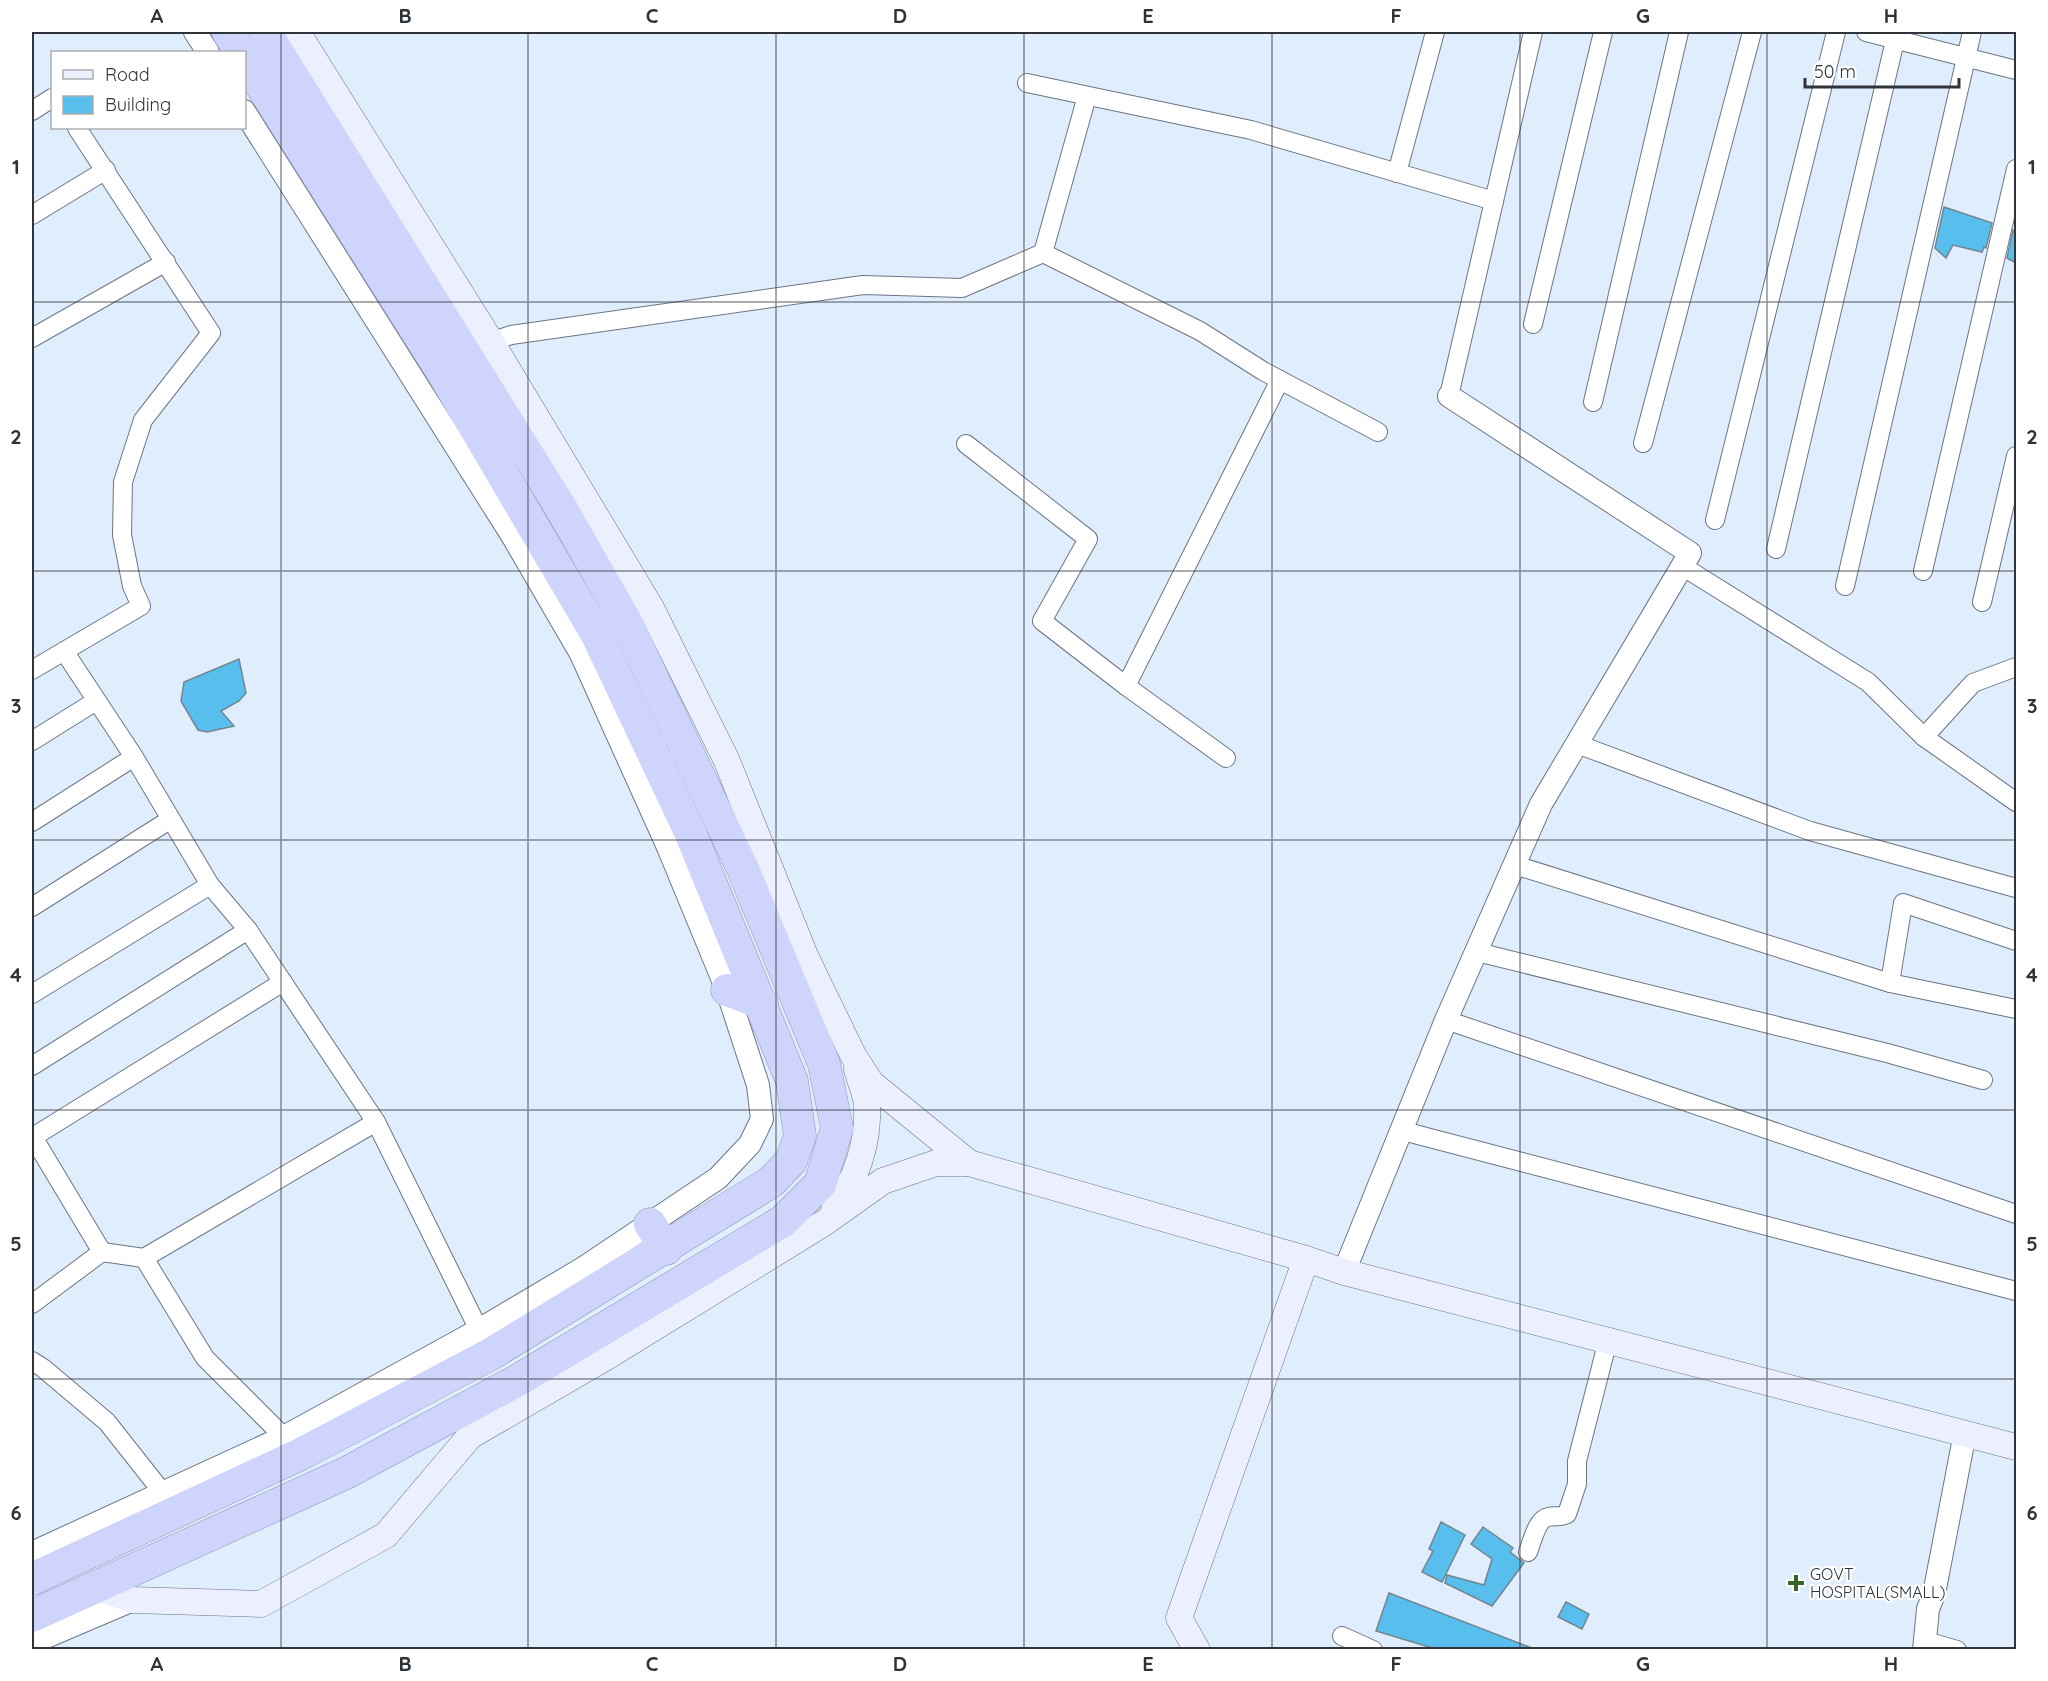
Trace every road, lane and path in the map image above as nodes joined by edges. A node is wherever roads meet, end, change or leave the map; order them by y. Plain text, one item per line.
1 (195, 32) edge
2 (228, 32) edge
3 (265, 32) edge
4 (297, 32) edge
5 (1435, 32) edge
6 (1533, 32) edge
7 (1603, 32) edge
8 (1679, 32) edge
9 (1752, 32) edge
10 (1836, 32) edge
11 (1866, 32) edge
12 (1972, 32) edge
13 (1896, 35) edge
14 (207, 51) edge
15 (240, 51) edge
16 (1965, 57) junction
17 (246, 61) edge
18 (2016, 70) edge
19 (1027, 83) dead end
20 (1087, 96) junction
21 (51, 99) edge
22 (32, 111) edge
23 (246, 114) edge
24 (78, 129) edge
25 (2016, 169) edge
26 (106, 170) junction
27 (1397, 173) junction
28 (1494, 201) junction
29 (32, 215) edge
30 (1044, 253) junction
31 (166, 262) junction
32 (1533, 324) dead end
33 (32, 338) edge
34 (491, 342) junction
35 (1280, 380) junction
36 (1449, 396) joint
37 (1593, 402) dead end
38 (1378, 432) dead end
39 (1643, 443) dead end
40 (966, 444) dead end
41 (2016, 456) edge
42 (1715, 520) dead end
43 (1776, 549) dead end
44 (1682, 566) junction
45 (1923, 571) dead end
46 (1845, 586) dead end
47 (1982, 602) dead end
48 (64, 651) junction
49 (2016, 668) edge
50 (32, 670) edge
51 (1126, 686) junction
52 (96, 701) junction
53 (1924, 737) junction
54 (32, 741) edge
55 (1577, 744) junction
56 (134, 757) junction
57 (1226, 758) dead end
58 (2016, 802) edge
59 (171, 819) junction
60 (32, 822) edge
61 (1515, 865) junction
62 (210, 885) junction
63 (2016, 888) edge
64 (32, 908) edge
65 (248, 930) junction
66 (2016, 941) edge
67 (1477, 952) junction
68 (283, 982) junction
69 (1890, 983) junction
70 (727, 990) junction
71 (32, 994) edge
72 (762, 1003) junction
73 (2016, 1009) edge
74 (1446, 1020) junction
75 (853, 1055) junction
76 (32, 1066) edge
77 (1983, 1080) dead end
78 (376, 1122) junction
79 (1403, 1131) junction
80 (32, 1137) edge
81 (969, 1163) junction
82 (2016, 1214) edge
83 (824, 1223) junction
84 (658, 1236) junction
85 (102, 1252) junction
86 (144, 1258) junction
87 (1306, 1259) junction
88 (1344, 1272) junction
89 (2016, 1291) edge
90 (32, 1304) edge
91 (479, 1330) junction
92 (1608, 1340) junction
93 (32, 1361) edge
94 (1965, 1433) junction
95 (284, 1437) junction
96 (2016, 1447) edge
97 (163, 1493) junction
98 (1527, 1552) dead end
99 (32, 1553) edge
100 (32, 1579) edge
101 (95, 1587) junction
102 (133, 1600) junction
103 (32, 1616) edge
104 (1342, 1636) dead end
105 (32, 1643) edge
106 (1925, 1645) edge
107 (1197, 1650) edge
108 (1373, 1650) edge
109 (1957, 1650) edge

1 - 14 street
2 - 15 highway
3 - 101 highway
4 - 34 main road
5 - 27 street
6 - 28 street
7 - 32 street
8 - 37 street
9 - 39 street
10 - 42 street
11 - 13 street
12 - 16 street
13 - 16 street
13 - 43 street
16 - 18 street
16 - 46 street
17 - 72 highway
19 - 20 street
20 - 27 street
20 - 30 street
21 - 22 street
23 - 70 street
24 - 26 street
25 - 45 street
26 - 29 street
26 - 31 street
27 - 28 street
28 - 36 street
30 - 34 street
30 - 35 street
31 - 33 street
31 - 48 street
34 - 75 main road
35 - 38 street
35 - 51 street
36 - 44 street
40 - 51 street
41 - 47 street
44 - 53 street
44 - 55 street
48 - 50 street
48 - 52 street
49 - 53 street
51 - 57 street
52 - 54 street
52 - 56 street
53 - 58 street
55 - 61 street
55 - 63 street
56 - 59 street
56 - 60 street
59 - 62 street
59 - 64 street
61 - 67 street
61 - 69 street
62 - 65 street
62 - 71 street
65 - 68 street
65 - 76 street
66 - 69 street
67 - 74 street
67 - 77 street
68 - 78 street
68 - 80 street
69 - 73 street
70 - 72 highway
70 - 84 street
72 - 84 highway
74 - 79 street
74 - 82 street
75 - 81 main road
75 - 83 main road
78 - 86 street
78 - 91 street
79 - 88 street
79 - 89 street
80 - 85 street
81 - 83 main road
81 - 87 main road
83 - 102 main road
84 - 91 street
84 - 100 highway
85 - 86 street
85 - 90 street
86 - 95 street
87 - 88 main road
87 - 107 main road
88 - 92 main road
91 - 95 street
92 - 94 main road
92 - 98 street
93 - 97 street
94 - 96 main road
94 - 106 street
95 - 97 street
97 - 99 street
101 - 102 main road
101 - 103 highway
102 - 105 street
104 - 108 street
106 - 109 street

